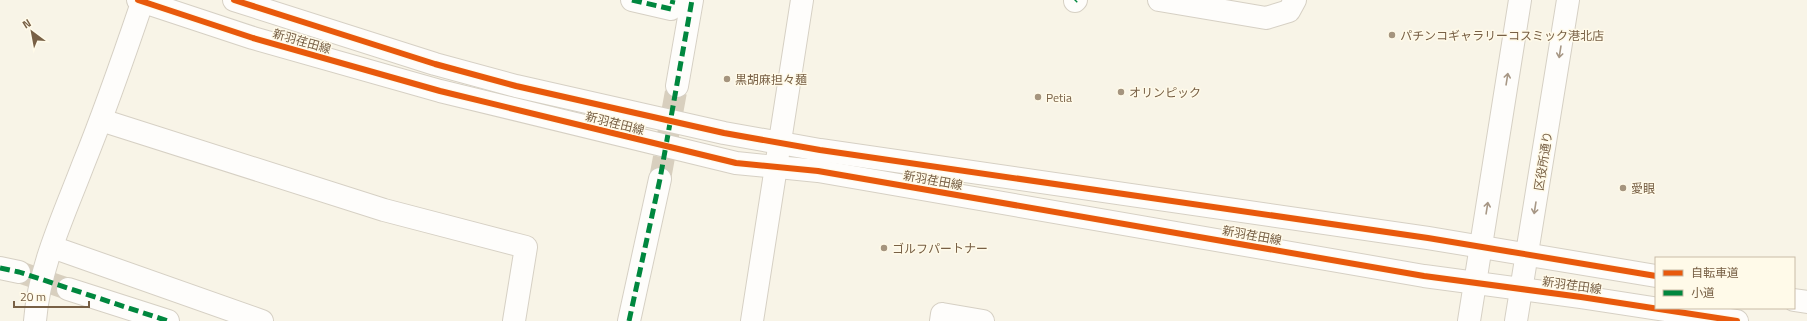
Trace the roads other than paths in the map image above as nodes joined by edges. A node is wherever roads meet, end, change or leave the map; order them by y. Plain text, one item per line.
1 (234, 0) edge
2 (632, 0) edge
3 (673, 0) edge
4 (692, 0) edge
5 (802, 0) edge
6 (1159, 0) edge
7 (1295, 0) edge
8 (1520, 0) edge
9 (1568, 0) edge
10 (141, 1) edge
11 (677, 86) tunnel mouth
12 (101, 120) junction
13 (780, 142) junction
14 (776, 167) junction
15 (660, 179) tunnel mouth
16 (1480, 246) junction
17 (52, 247) junction
18 (1528, 254) junction
19 (1655, 276) edge
20 (1475, 283) junction
21 (68, 289) tunnel mouth
22 (1522, 289) junction
23 (1795, 300) edge
24 (1807, 302) edge
25 (1655, 309) edge
26 (1656, 309) edge
27 (35, 321) edge
28 (168, 321) edge
29 (262, 321) edge
30 (514, 321) edge
31 (628, 321) edge
32 (752, 321) edge
33 (941, 321) edge
34 (983, 321) edge
35 (1469, 321) edge
36 (1516, 321) edge
37 (1737, 321) edge

1 - 13 street, 新羽荏田線
2 - 3 street
4 - 11 street
5 - 13 street
6 - 7 street
16 -> 8 street
9 -> 18 street, 区役所通り
10 - 12 street
10 - 14 street, 新羽荏田線
12 - 17 street
12 - 30 street
13 - 14 street
13 - 16 street, 新羽荏田線
14 - 20 street, 新羽荏田線
14 - 32 street
15 - 31 street
16 - 18 street, 新羽荏田線
16 - 20 street
17 - 27 street
17 - 29 street
18 - 19 street, 新羽荏田線
18 - 22 street, 区役所通り
20 - 22 street, 新羽荏田線
20 - 35 street
21 - 28 street
22 - 25 street, 新羽荏田線
22 - 36 street, 区役所通り
23 - 24 street
26 - 37 street, 新羽荏田線
33 - 34 street

